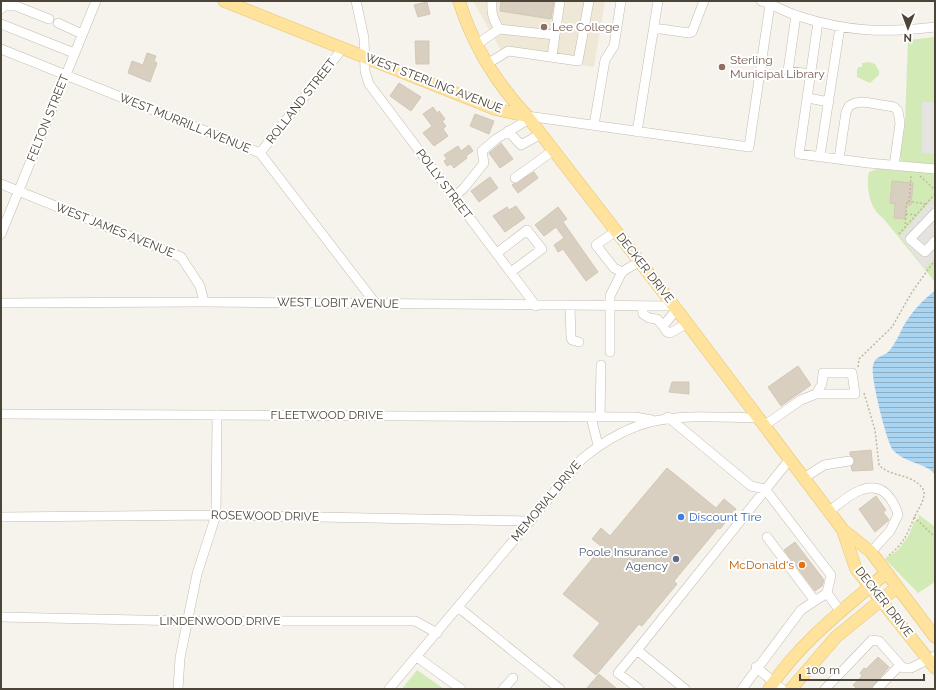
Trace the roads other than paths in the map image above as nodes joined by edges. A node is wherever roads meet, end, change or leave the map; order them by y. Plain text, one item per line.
1 (96, 1) edge
2 (224, 1) edge
3 (356, 1) edge
4 (459, 1) edge
5 (492, 1) edge
6 (560, 1) edge
7 (589, 1) edge
8 (621, 1) edge
9 (658, 1) edge
10 (704, 1) edge
11 (761, 1) edge
12 (770, 4) junction
13 (1, 9) edge
14 (796, 15) junction
15 (49, 19) dead end
16 (818, 22) junction
17 (58, 23) dead end
18 (1, 24) edge
19 (840, 27) junction
20 (935, 27) edge
21 (654, 28) junction
22 (499, 29) junction
23 (82, 34) junction
24 (555, 36) junction
25 (476, 45) junction
26 (343, 48) junction
27 (1, 49) edge
28 (74, 53) junction
29 (366, 57) junction
30 (552, 57) junction
31 (487, 64) junction
32 (65, 74) junction
33 (811, 74) junction
34 (808, 98) junction
35 (829, 102) junction
36 (528, 117) junction
37 (594, 126) junction
38 (508, 131) junction
39 (637, 132) junction
40 (541, 134) junction
41 (554, 150) junction
42 (260, 153) junction
43 (820, 156) junction
44 (839, 159) junction
45 (894, 166) junction
46 (935, 169) edge
47 (515, 178) dead end
48 (1, 184) edge
49 (19, 191) junction
50 (454, 197) junction
51 (935, 213) edge
52 (616, 231) junction
53 (1, 234) edge
54 (935, 241) edge
55 (497, 253) junction
56 (640, 261) junction
57 (511, 272) junction
58 (622, 272) junction
59 (204, 302) junction
60 (1, 304) edge
61 (376, 304) junction
62 (536, 306) junction
63 (570, 306) junction
64 (610, 306) junction
65 (642, 306) junction
66 (675, 307) junction
67 (688, 323) junction
68 (663, 326) junction
69 (579, 342) dead end
70 (610, 352) dead end
71 (601, 365) dead end
72 (816, 394) dead end
73 (1, 414) edge
74 (216, 415) junction
75 (596, 417) junction
76 (668, 417) junction
77 (652, 420) junction
78 (762, 421) junction
79 (598, 445) junction
80 (790, 459) junction
81 (849, 461) dead end
82 (804, 478) junction
83 (765, 489) junction
84 (829, 512) junction
85 (216, 515) junction
86 (1, 517) edge
87 (529, 520) junction
88 (843, 530) junction
89 (767, 537) dead end
90 (871, 552) junction
91 (886, 573) junction
92 (870, 586) junction
93 (897, 587) junction
94 (827, 593) junction
95 (880, 599) junction
96 (812, 603) junction
97 (458, 606) junction
98 (840, 611) junction
99 (1, 617) edge
100 (187, 621) junction
101 (437, 633) junction
102 (935, 637) edge
103 (637, 650) junction
104 (417, 657) junction
105 (933, 661) edge
106 (900, 665) junction
107 (756, 667) junction
108 (513, 678) dead end
109 (775, 686) edge
110 (178, 689) edge
111 (389, 689) edge
112 (461, 689) edge
113 (503, 689) edge
114 (560, 689) edge
115 (639, 689) edge
116 (685, 689) edge
117 (742, 689) edge
118 (791, 689) edge
119 (824, 689) edge
120 (877, 689) edge

1 - 23 street, FELTON STREET
2 - 26 main road, WEST STERLING AVENUE
3 - 29 street, POLLY STREET
4 - 25 main road, DECKER DRIVE
5 - 22 street
6 - 24 street
7 - 30 street
8 - 37 street
9 - 21 street
10 - 21 street
11 - 12 street
12 - 14 street
12 - 39 street, WEST STERLING AVENUE
13 - 15 street
14 - 16 street
14 - 33 street
16 - 19 street
16 - 33 street
17 - 23 street
18 - 28 street
19 - 20 street
19 - 35 street
21 - 39 street
22 - 24 street
22 - 25 street
23 - 28 street, FELTON STREET
24 - 30 street
25 - 31 main road, DECKER DRIVE
26 - 29 main road, WEST STERLING AVENUE
26 - 42 street, ROLLAND STREET
27 - 32 street, WEST MURRILL AVENUE
28 - 32 street, FELTON STREET
29 - 36 main road, WEST STERLING AVENUE
29 - 50 street, POLLY STREET
30 - 31 street
31 - 36 main road, DECKER DRIVE
32 - 42 street, WEST MURRILL AVENUE
32 - 49 street, FELTON STREET
33 - 34 street
34 - 35 street
34 - 43 street
35 - 43 street
36 - 37 street, WEST STERLING AVENUE
36 - 38 street
36 - 40 main road, DECKER DRIVE
37 - 39 street, WEST STERLING AVENUE
38 - 40 street
38 - 50 street
40 - 41 main road, DECKER DRIVE
41 - 47 street
41 - 52 main road, DECKER DRIVE
42 - 61 street, WEST MURRILL AVENUE
43 - 44 street
44 - 45 street
44 - 45 street
45 - 46 street
48 - 49 street, WEST JAMES AVENUE
49 - 53 street, FELTON STREET
49 - 59 street, WEST JAMES AVENUE
50 - 55 street, POLLY STREET
51 - 54 street
52 - 56 main road, DECKER DRIVE
52 - 58 street
55 - 57 street, POLLY STREET
55 - 57 street
56 - 58 street
56 - 66 main road, DECKER DRIVE
57 - 62 street, POLLY STREET
58 - 64 street
59 - 60 street, WEST LOBIT AVENUE
59 - 61 street, WEST LOBIT AVENUE
61 - 62 street, WEST LOBIT AVENUE
62 - 63 street, WEST LOBIT AVENUE
63 - 64 street, WEST LOBIT AVENUE
63 - 69 street
64 - 65 street, WEST LOBIT AVENUE
64 - 70 street
65 - 66 street, WEST LOBIT AVENUE
65 - 68 street
66 - 67 main road, DECKER DRIVE
66 - 68 street
67 - 68 street
67 - 78 main road, DECKER DRIVE
71 - 75 street
72 - 78 street
73 - 74 street, FLEETWOOD DRIVE
74 - 75 street, FLEETWOOD DRIVE
74 - 85 street
75 - 77 street, FLEETWOOD DRIVE
75 - 79 street
76 - 77 street, MEMORIAL DRIVE
76 - 78 street, MEMORIAL DRIVE
76 - 83 street
77 - 79 street, MEMORIAL DRIVE
78 - 80 main road, DECKER DRIVE
79 - 87 street, MEMORIAL DRIVE
80 - 82 main road, DECKER DRIVE
80 - 83 street
81 - 82 street
82 - 84 main road, DECKER DRIVE
83 - 94 street
83 - 103 street
84 - 88 main road, DECKER DRIVE
84 - 90 street
85 - 86 street, ROSEWOOD DRIVE
85 - 87 street, ROSEWOOD DRIVE
85 - 100 street
87 - 97 street, MEMORIAL DRIVE
88 - 90 main road, DECKER DRIVE
88 - 92 main road, DECKER DRIVE
89 - 96 street
90 - 91 main road, DECKER DRIVE
91 - 92 main road
91 - 93 main road, DECKER DRIVE
92 - 95 main road, DECKER DRIVE
92 - 98 main road
93 - 95 main road
93 - 102 main road, DECKER DRIVE
94 - 96 street
94 - 98 street
95 - 105 main road, DECKER DRIVE
95 - 118 main road
96 - 107 street
97 - 101 street, MEMORIAL DRIVE
97 - 114 street
98 - 109 main road
99 - 100 street, LINDENWOOD DRIVE
100 - 101 street, LINDENWOOD DRIVE
100 - 110 street
101 - 104 street, MEMORIAL DRIVE
103 - 115 street
103 - 116 street
104 - 111 street, MEMORIAL DRIVE
104 - 112 street
105 - 106 street
106 - 119 street
106 - 120 street
107 - 109 street
107 - 117 street
108 - 113 street

